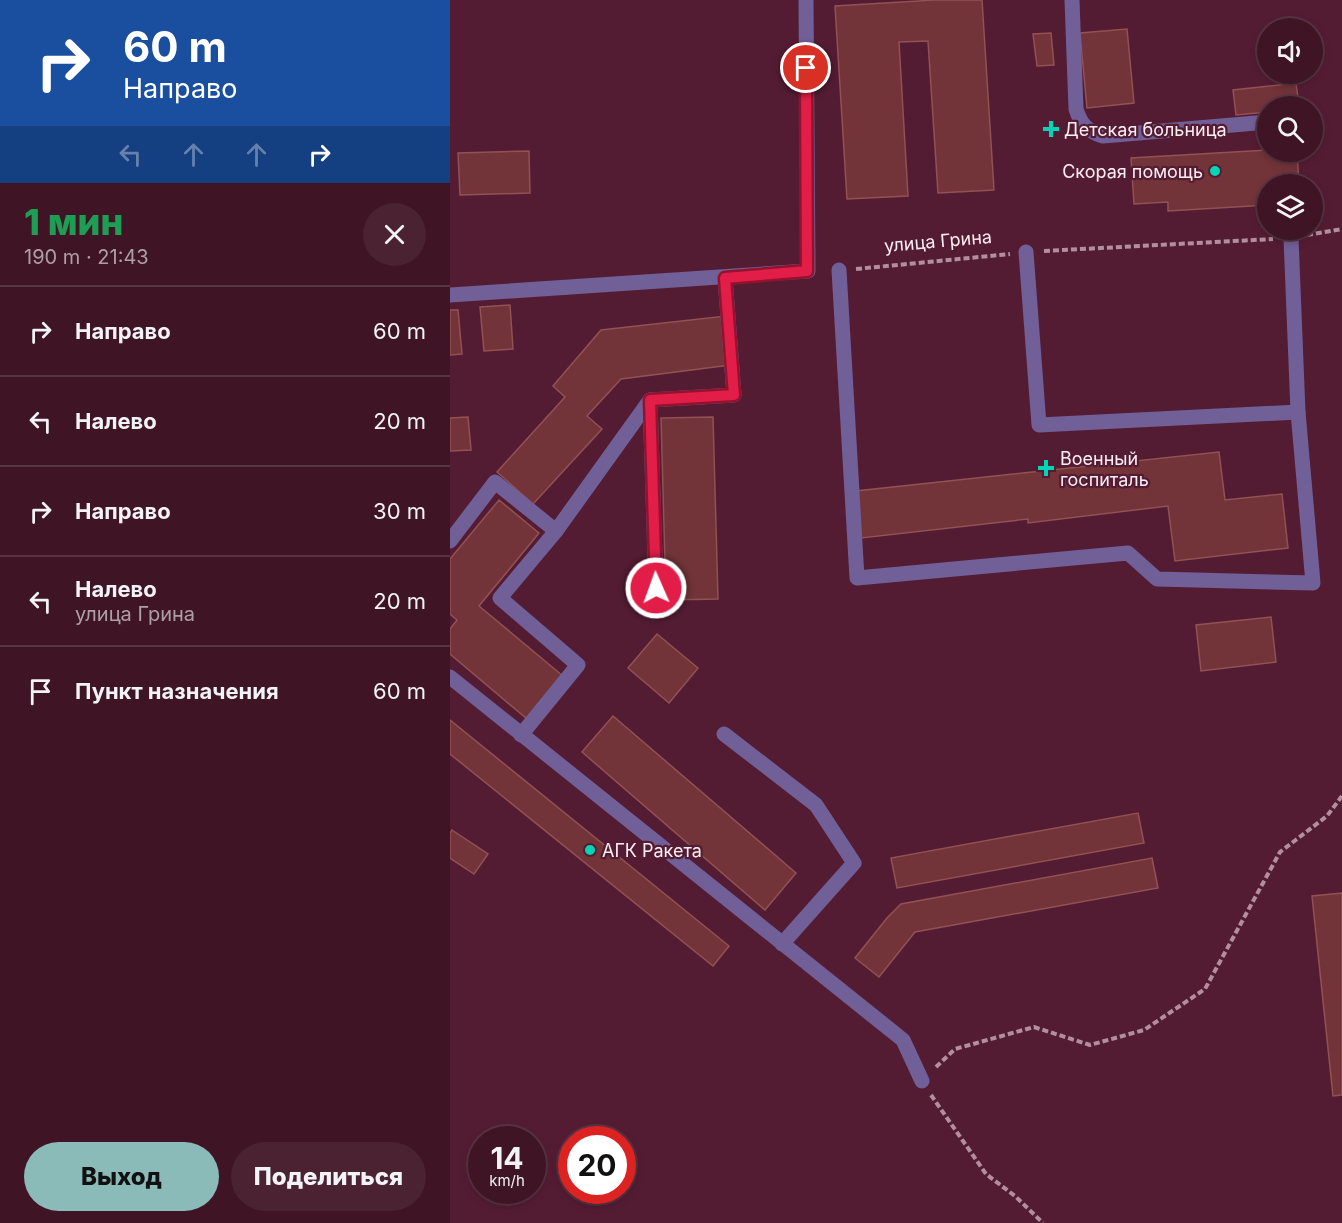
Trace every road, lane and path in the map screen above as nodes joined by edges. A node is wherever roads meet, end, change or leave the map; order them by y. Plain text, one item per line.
1 (806, 0) edge
2 (1072, 0) edge
3 (1257, 123) edge
4 (1342, 228) edge
5 (1323, 232) edge
6 (1257, 240) edge
7 (1291, 240) edge
8 (1026, 252) junction
9 (839, 270) joint
10 (725, 278) junction
11 (450, 295) edge
12 (650, 400) junction
13 (1298, 412) junction
14 (556, 531) junction
15 (450, 541) edge
16 (656, 588) dead end
17 (450, 677) edge
18 (724, 734) dead end
19 (521, 735) junction
20 (1342, 796) edge
21 (782, 944) junction
22 (921, 1081) junction
23 (1043, 1223) edge

1 - 10 street
2 - 3 street
4 - 5 path, улица Грина
6 - 8 path, улица Грина
7 - 13 street
8 - 9 path, улица Грина
8 - 13 street
9 - 13 street
10 - 11 street
10 - 12 street
12 - 14 street
12 - 16 street
14 - 15 street
14 - 19 street
17 - 19 street
18 - 21 street
19 - 21 street
20 - 22 path
21 - 22 street
22 - 23 path

